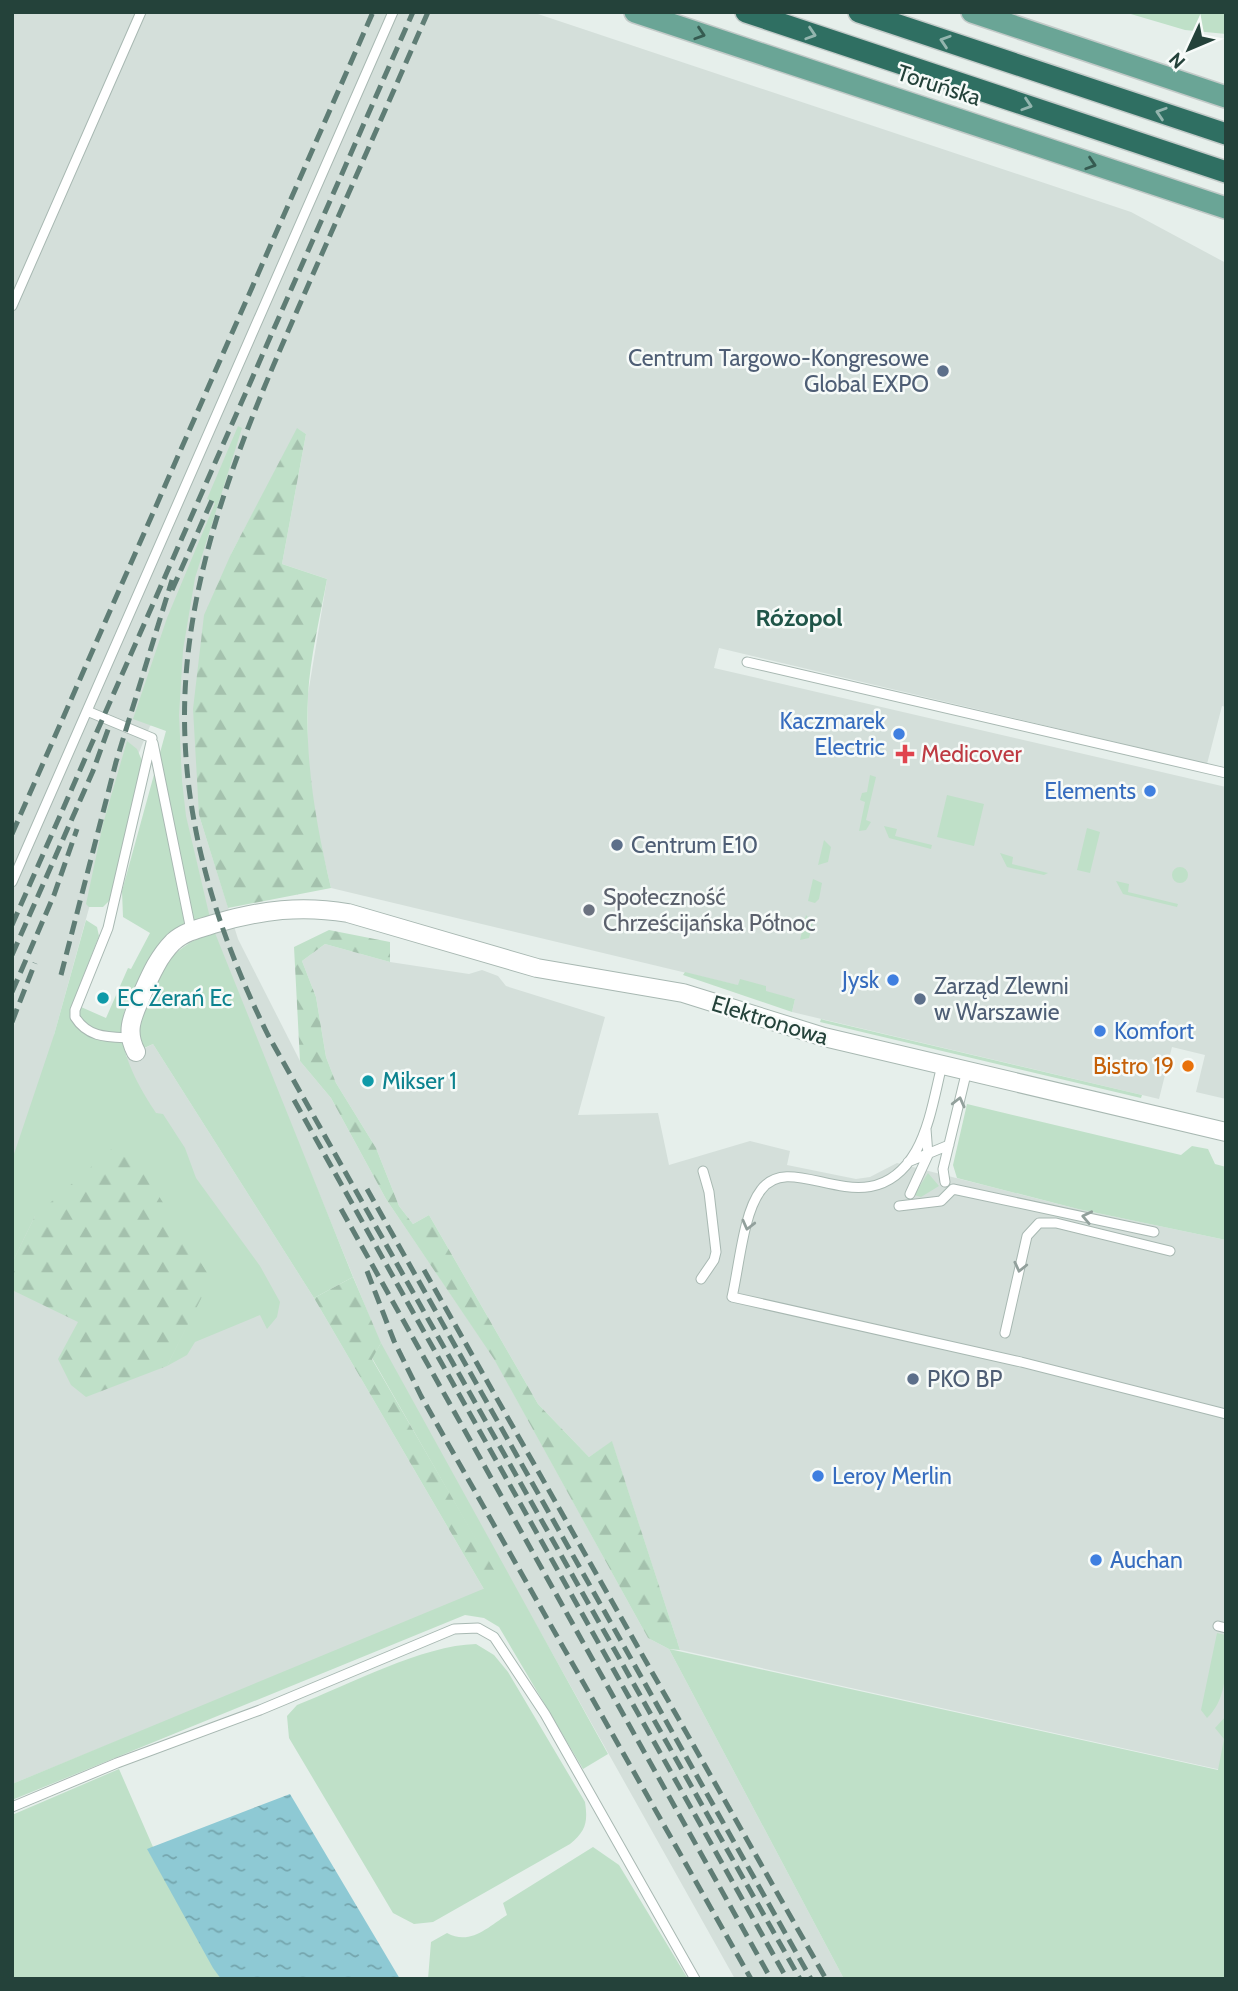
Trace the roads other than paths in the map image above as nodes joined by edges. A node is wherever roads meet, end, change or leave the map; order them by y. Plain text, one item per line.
1 (141, 12) edge
2 (394, 12) edge
3 (635, 12) edge
4 (746, 12) edge
5 (859, 12) edge
6 (972, 12) edge
7 (1226, 97) edge
8 (1226, 134) edge
9 (1226, 172) edge
10 (1123, 174) junction
11 (1226, 208) edge
12 (1226, 223) edge
13 (12, 306) edge
14 (747, 662) dead end
15 (87, 711) junction
16 (152, 738) junction
17 (1226, 773) edge
18 (12, 882) edge
19 (191, 930) junction
20 (133, 1045) joint
21 (942, 1065) junction
22 (967, 1070) junction
23 (926, 1124) junction
24 (1226, 1132) edge
25 (949, 1145) junction
26 (928, 1156) junction
27 (908, 1162) junction
28 (703, 1171) dead end
29 (946, 1182) dead end
30 (909, 1194) dead end
31 (899, 1206) dead end
32 (1154, 1232) dead end
33 (1170, 1251) dead end
34 (701, 1279) dead end
35 (1006, 1333) dead end
36 (1226, 1414) edge
37 (12, 1808) edge
38 (695, 1979) edge

1 - 13 lane
2 - 15 lane
3 -> 10 main road, Toruńska
4 -> 9 highway, Toruńska
8 -> 5 highway, Toruńska
6 - 7 main road
10 - 11 main road, Toruńska
10 - 12 main road
14 - 17 lane
15 - 16 lane
15 - 18 lane
16 - 19 lane
16 - 20 lane
19 - 20 street
19 - 21 street, Elektronowa
21 - 22 street, Elektronowa
21 - 23 lane
22 - 24 street, Elektronowa
25 -> 22 lane
23 - 26 lane
23 - 27 lane
25 - 26 lane
25 - 29 lane
26 - 27 lane
26 - 30 lane
27 -> 36 lane
28 - 34 lane
32 -> 31 lane
33 -> 35 lane
37 - 38 lane

